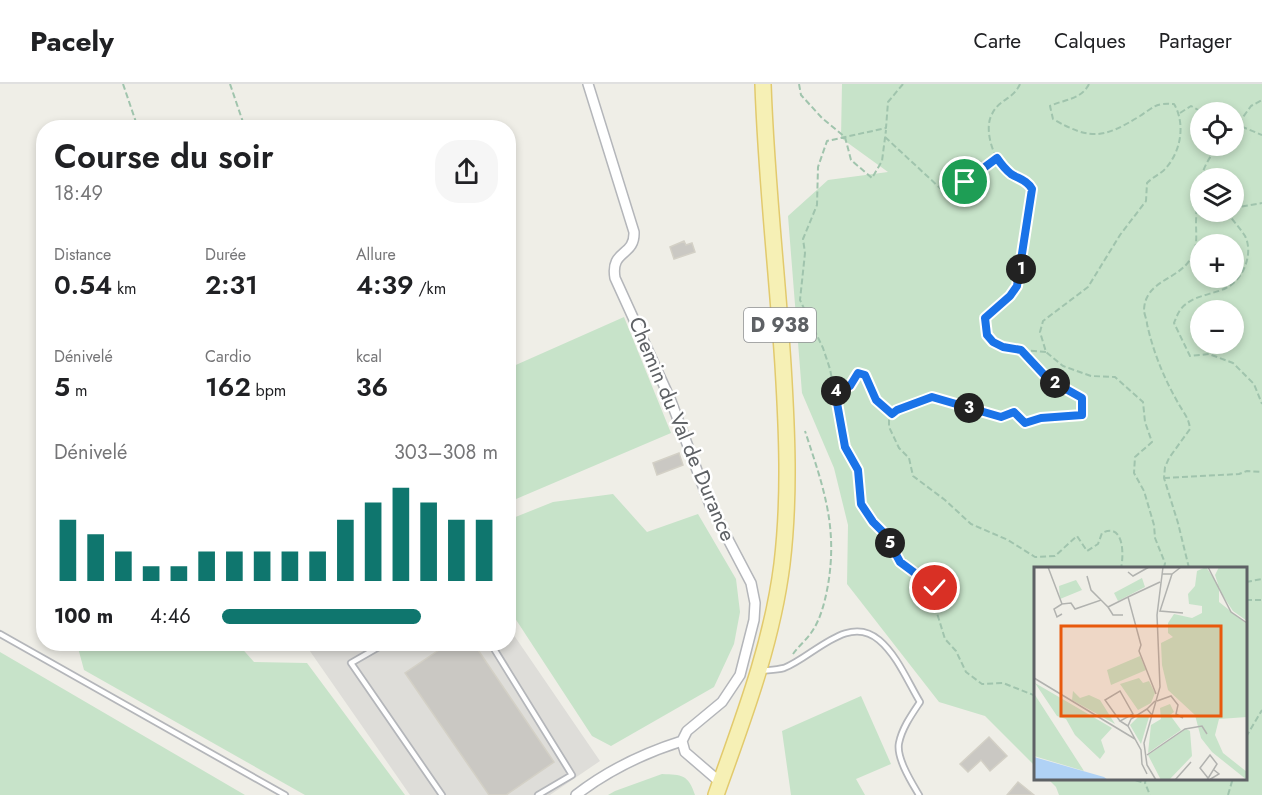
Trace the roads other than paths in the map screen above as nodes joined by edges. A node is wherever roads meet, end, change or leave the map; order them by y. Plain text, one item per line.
1 (588, 84) edge
2 (763, 84) edge
3 (0, 634) edge
4 (372, 651) edge
5 (496, 651) edge
6 (758, 672) junction
7 (682, 741) junction
8 (718, 789) edge
9 (285, 795) edge
10 (442, 795) edge
11 (538, 795) edge
12 (576, 795) edge
13 (919, 795) edge

1 - 7 street, Chemin du Val de Durance
2 - 6 main road, D 938
3 - 9 lane
4 - 10 lane
5 - 11 lane
6 - 8 main road, D 938
6 - 13 lane
7 - 8 street
7 - 12 street

